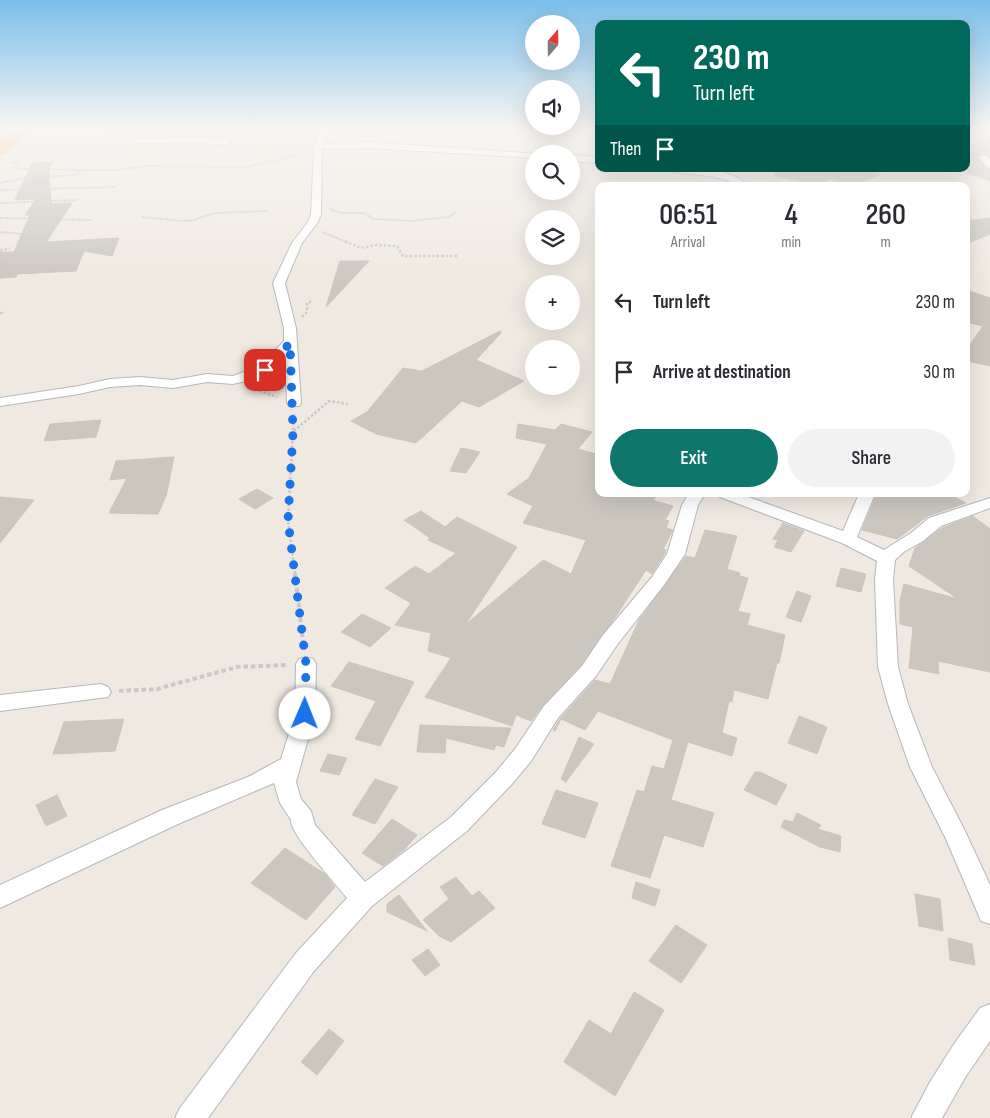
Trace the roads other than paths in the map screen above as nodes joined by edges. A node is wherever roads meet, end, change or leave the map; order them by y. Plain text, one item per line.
1 (317, 181) edge
2 (290, 343) junction
3 (0, 402) edge
4 (294, 403) road end
5 (695, 497) edge
6 (734, 497) edge
7 (866, 497) edge
8 (990, 503) edge
9 (848, 539) junction
10 (886, 558) junction
11 (306, 664) road end
12 (101, 692) road end
13 (0, 703) edge
14 (292, 763) junction
15 (0, 897) edge
16 (363, 898) junction
17 (990, 913) edge
18 (990, 1018) edge
19 (190, 1118) edge
20 (926, 1118) edge

1 - 2 street
2 - 3 street
2 - 4 street
5 - 16 street
6 - 9 street
7 - 9 street
8 - 10 street
9 - 10 street
10 - 17 street
11 - 14 street
12 - 13 street
14 - 15 street
14 - 16 street
16 - 19 street
18 - 20 street

